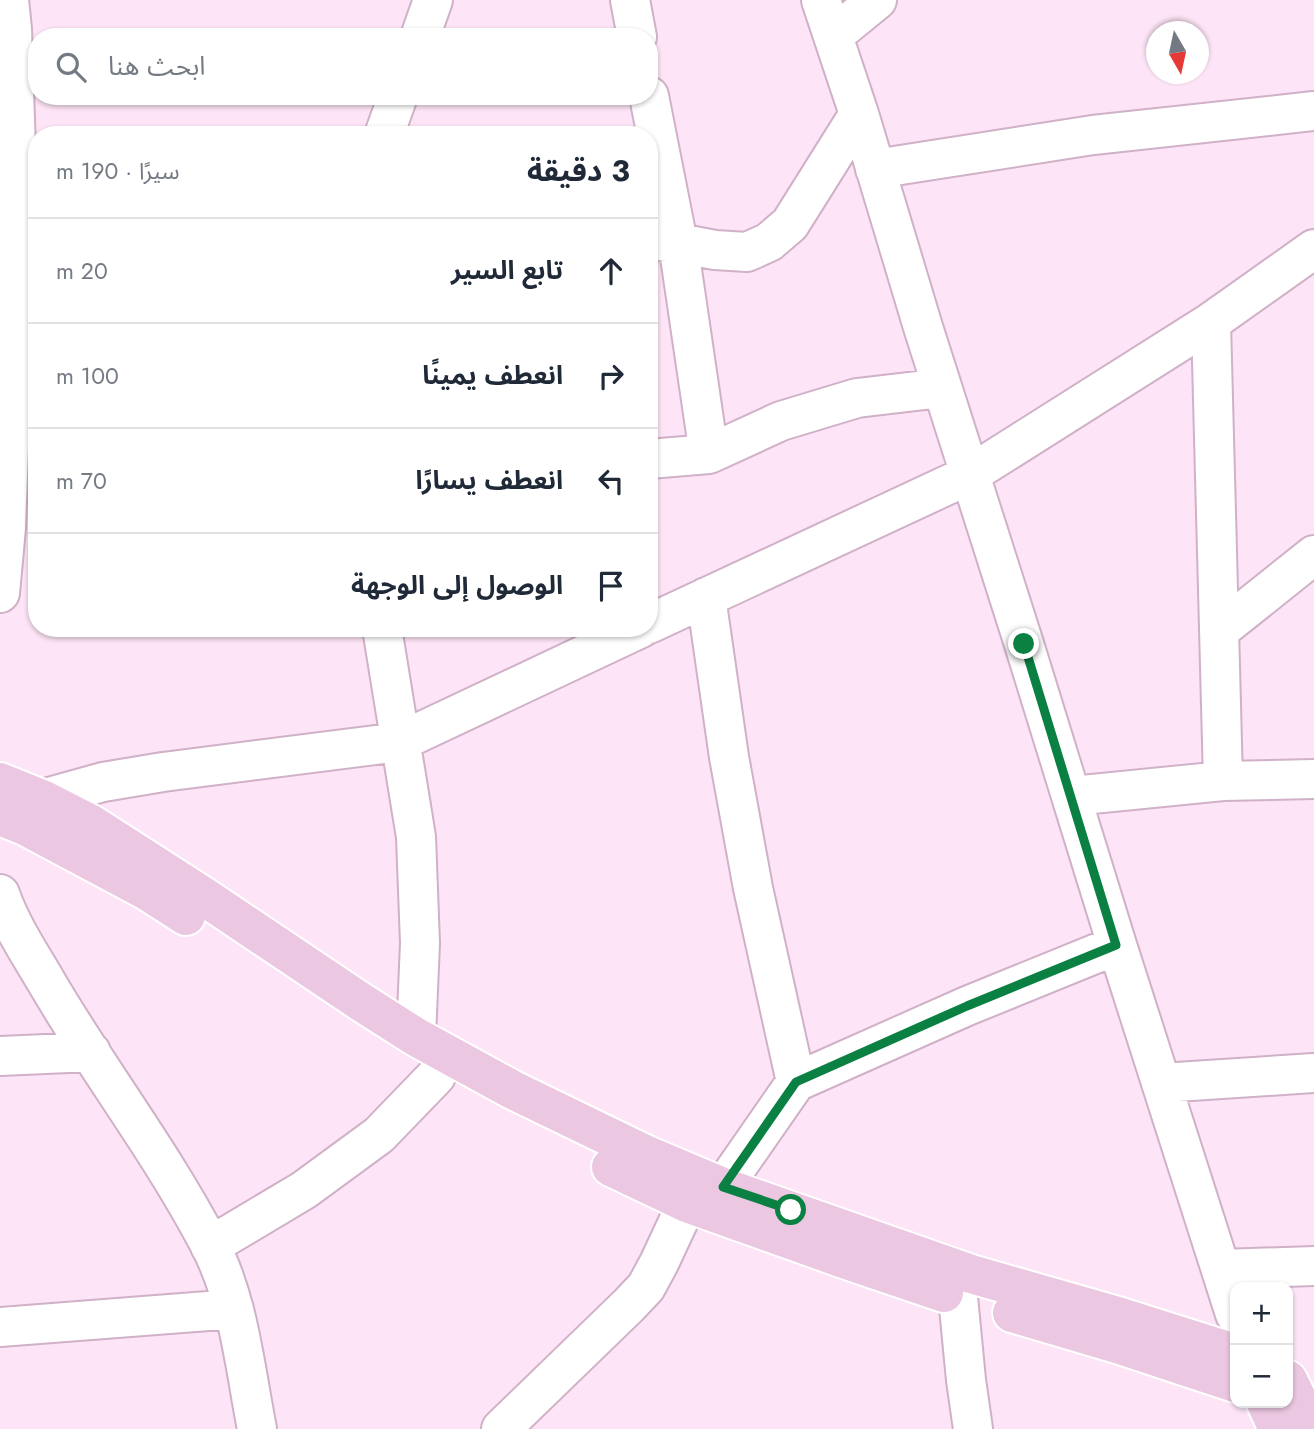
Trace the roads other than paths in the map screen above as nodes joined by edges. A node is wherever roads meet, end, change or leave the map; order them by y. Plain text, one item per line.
1 (9, 0) edge
2 (433, 0) edge
3 (630, 0) edge
4 (821, 0) edge
5 (877, 0) edge
6 (423, 28) edge
7 (635, 28) edge
8 (834, 35) junction
9 (395, 105) edge
10 (650, 105) edge
11 (1314, 111) edge
12 (859, 114) junction
13 (387, 126) edge
14 (652, 126) edge
15 (875, 169) junction
16 (658, 184) edge
17 (28, 210) edge
18 (664, 242) edge
19 (1314, 249) edge
20 (1211, 322) junction
21 (942, 387) junction
22 (709, 454) junction
23 (658, 459) edge
24 (969, 475) junction
25 (14, 527) edge
26 (1314, 555) edge
27 (0, 593) edge
28 (706, 597) junction
29 (658, 620) edge
30 (1220, 631) junction
31 (383, 637) edge
32 (622, 637) edge
33 (399, 742) junction
34 (1314, 779) edge
35 (1223, 781) junction
36 (0, 782) edge
37 (1072, 796) junction
38 (23, 813) edge
39 (0, 894) edge
40 (1116, 945) junction
41 (416, 1037) junction
42 (91, 1052) junction
43 (0, 1056) edge
44 (1314, 1073) edge
45 (436, 1076) junction
46 (796, 1082) junction
47 (1161, 1083) junction
48 (723, 1187) junction
49 (687, 1203) junction
50 (210, 1246) junction
51 (1314, 1266) edge
52 (1222, 1269) junction
53 (958, 1297) junction
54 (1230, 1297) edge
55 (234, 1309) junction
56 (0, 1327) edge
57 (1230, 1351) edge
58 (1230, 1381) edge
59 (521, 1421) edge
60 (257, 1429) edge
61 (973, 1429) edge

1 - 17 street
2 - 6 street
3 - 7 street
4 - 8 street
5 - 8 street
8 - 12 street
9 - 13 street
10 - 14 street
11 - 15 street
12 - 15 street
12 - 18 street
15 - 21 street
16 - 18 street
17 - 25 street
18 - 22 street
19 - 20 street
20 - 24 street
20 - 30 street
21 - 22 street
21 - 24 street
22 - 23 street
24 - 28 street
24 - 37 street
25 - 27 street
26 - 30 street
28 - 29 street
28 - 46 street
30 - 35 street
31 - 33 street
32 - 33 street
33 - 38 street
33 - 41 street
34 - 35 street
35 - 37 street
36 - 38 main road
37 - 40 street
38 - 41 main road
38 - 45 main road
39 - 42 street
40 - 46 street
40 - 47 street
41 - 48 main road
42 - 43 street
42 - 50 street
44 - 47 street
45 - 49 main road
45 - 50 street
46 - 48 street
47 - 52 street
48 - 57 main road
49 - 53 main road
49 - 59 street
50 - 55 street
51 - 52 street
52 - 54 street
53 - 58 main road
53 - 61 street
55 - 56 street
55 - 60 street

